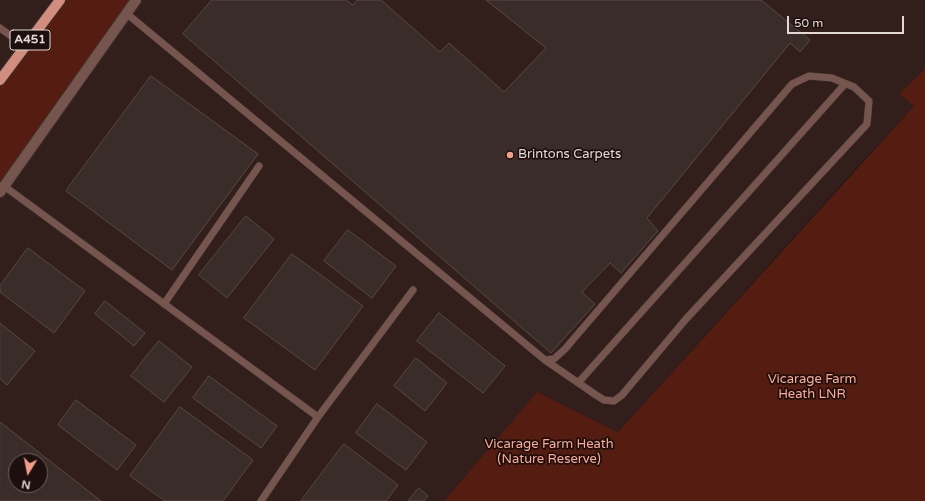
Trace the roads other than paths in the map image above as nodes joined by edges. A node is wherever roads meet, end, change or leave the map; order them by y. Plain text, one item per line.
1 (60, 0) edge
2 (136, 0) edge
3 (126, 14) junction
4 (0, 28) edge
5 (25, 46) junction
6 (0, 80) edge
7 (845, 84) junction
8 (259, 166) dead end
9 (2, 189) edge
10 (413, 290) dead end
11 (164, 304) junction
12 (545, 360) junction
13 (578, 383) junction
14 (318, 417) junction
15 (261, 501) edge

1 - 5 main road, A451
2 - 3 street
3 - 9 street
3 - 12 lane
4 - 5 lane
5 - 6 main road, A451
7 - 12 lane
7 - 13 lane
7 - 13 lane
8 - 11 lane
9 - 11 lane
10 - 14 lane
11 - 14 lane
12 - 13 lane
14 - 15 lane

